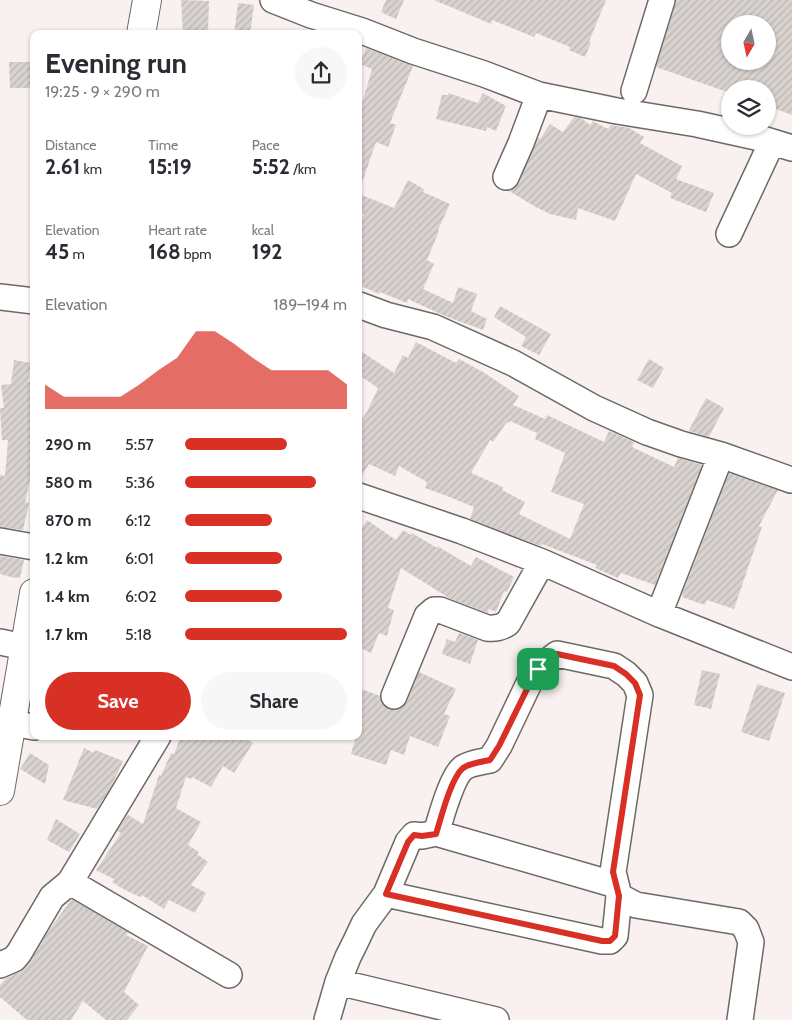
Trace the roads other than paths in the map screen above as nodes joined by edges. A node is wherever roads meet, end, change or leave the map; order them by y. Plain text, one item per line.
1 (146, 0) edge
2 (273, 0) edge
3 (662, 0) edge
4 (142, 30) edge
5 (346, 30) edge
6 (362, 37) edge
7 (634, 91) dead end
8 (538, 95) junction
9 (782, 145) edge
10 (506, 177) dead end
11 (729, 234) dead end
12 (0, 297) edge
13 (30, 300) edge
14 (362, 306) edge
15 (721, 455) junction
16 (790, 480) dead end
17 (362, 497) edge
18 (0, 541) edge
19 (30, 546) edge
20 (542, 562) junction
21 (30, 602) edge
22 (659, 614) junction
23 (12, 645) edge
24 (792, 667) edge
25 (394, 696) dead end
26 (14, 735) edge
27 (156, 740) edge
28 (0, 791) edge
29 (436, 834) junction
30 (70, 882) junction
31 (618, 891) junction
32 (386, 894) junction
33 (0, 965) edge
34 (229, 976) dead end
35 (338, 982) junction
36 (327, 1020) edge
37 (496, 1020) edge
38 (740, 1020) edge

1 - 4 main road
2 - 5 street
3 - 7 street
6 - 8 street
8 - 9 street
8 - 10 street
9 - 11 street
12 - 13 street
14 - 15 street
15 - 16 street
15 - 22 street
17 - 20 street
18 - 19 street
20 - 22 street
20 - 25 street
21 - 23 main road
22 - 24 street
23 - 26 main road
26 - 28 main road
27 - 30 street
29 - 31 street
29 - 31 street
29 - 32 street
30 - 33 street
30 - 34 street
31 - 32 street
31 - 38 street
32 - 35 street
35 - 36 street
35 - 37 street

